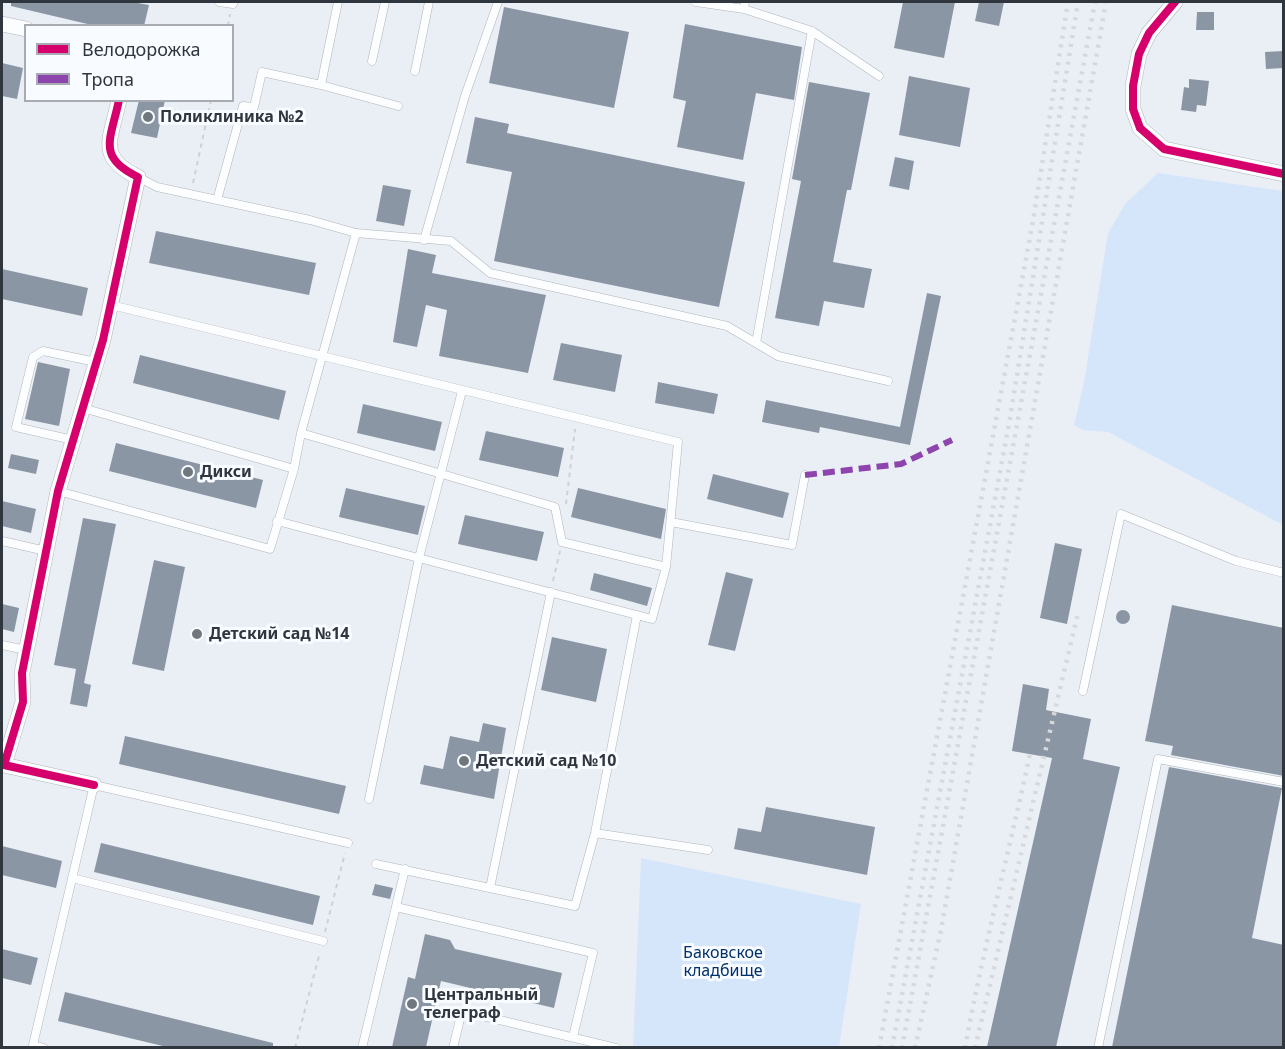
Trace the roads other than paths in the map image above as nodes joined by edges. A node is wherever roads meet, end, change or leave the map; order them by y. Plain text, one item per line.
1 (219, 2) edge
2 (338, 2) edge
3 (385, 2) edge
4 (429, 2) edge
5 (498, 2) edge
6 (696, 2) edge
7 (1175, 2) edge
8 (232, 4) dead end
9 (744, 5) edge
10 (2, 24) edge
11 (24, 29) edge
12 (812, 31) junction
13 (372, 61) dead end
14 (415, 71) dead end
15 (879, 76) dead end
16 (321, 85) junction
17 (119, 102) edge
18 (398, 106) dead end
19 (1284, 174) edge
20 (138, 177) junction
21 (217, 200) junction
22 (356, 233) junction
23 (424, 240) junction
24 (111, 304) junction
25 (756, 343) junction
26 (321, 358) junction
27 (96, 362) junction
28 (888, 381) dead end
29 (462, 391) junction
30 (83, 408) junction
31 (301, 433) junction
32 (73, 440) junction
33 (294, 469) junction
34 (440, 474) junction
35 (805, 475) dead end
36 (58, 491) junction
37 (277, 521) junction
38 (671, 522) junction
39 (2, 541) edge
40 (46, 551) junction
41 (419, 558) junction
42 (666, 567) junction
43 (1284, 573) edge
44 (550, 592) junction
45 (637, 615) junction
46 (2, 645) edge
47 (27, 650) junction
48 (1083, 691) dead end
49 (3, 764) edge
50 (1284, 782) edge
51 (94, 785) junction
52 (369, 799) dead end
53 (595, 833) junction
54 (348, 843) dead end
55 (708, 850) dead end
56 (376, 864) dead end
57 (405, 869) junction
58 (72, 878) junction
59 (490, 888) junction
60 (396, 907) junction
61 (323, 941) dead end
62 (573, 1037) junction
63 (44, 1047) edge
64 (362, 1047) edge
65 (453, 1047) edge
66 (616, 1047) edge
67 (1098, 1047) edge

1 - 8 lane
2 - 16 lane
3 - 13 lane
4 - 14 lane
5 - 23 lane
6 - 9 lane
7 - 19 street
9 - 12 lane
10 - 11 street
12 - 15 lane
12 - 25 lane
16 - 18 lane
16 - 21 lane
17 - 20 street
20 - 21 lane
20 - 24 street
21 - 22 lane
22 - 23 lane
22 - 26 lane
23 - 25 lane
24 - 26 lane
24 - 27 street
25 - 28 lane
26 - 29 lane
26 - 31 lane
27 - 30 street
27 - 32 lane
29 - 34 lane
29 - 38 lane
30 - 32 street
30 - 33 lane
31 - 33 lane
31 - 34 lane
32 - 36 street
33 - 37 lane
34 - 41 lane
34 - 42 lane
35 - 38 lane
36 - 37 lane
36 - 40 street
37 - 41 lane
38 - 42 lane
39 - 40 lane
40 - 47 street
41 - 44 lane
41 - 52 lane
42 - 45 lane
43 - 48 lane
44 - 45 lane
44 - 59 lane
45 - 53 lane
46 - 47 lane
47 - 49 street
49 - 51 street
50 - 67 lane
51 - 54 lane
51 - 58 lane
53 - 55 lane
53 - 59 lane
56 - 57 lane
57 - 59 lane
57 - 60 lane
58 - 61 lane
58 - 63 lane
60 - 62 lane
60 - 64 lane
62 - 65 lane
62 - 66 lane

